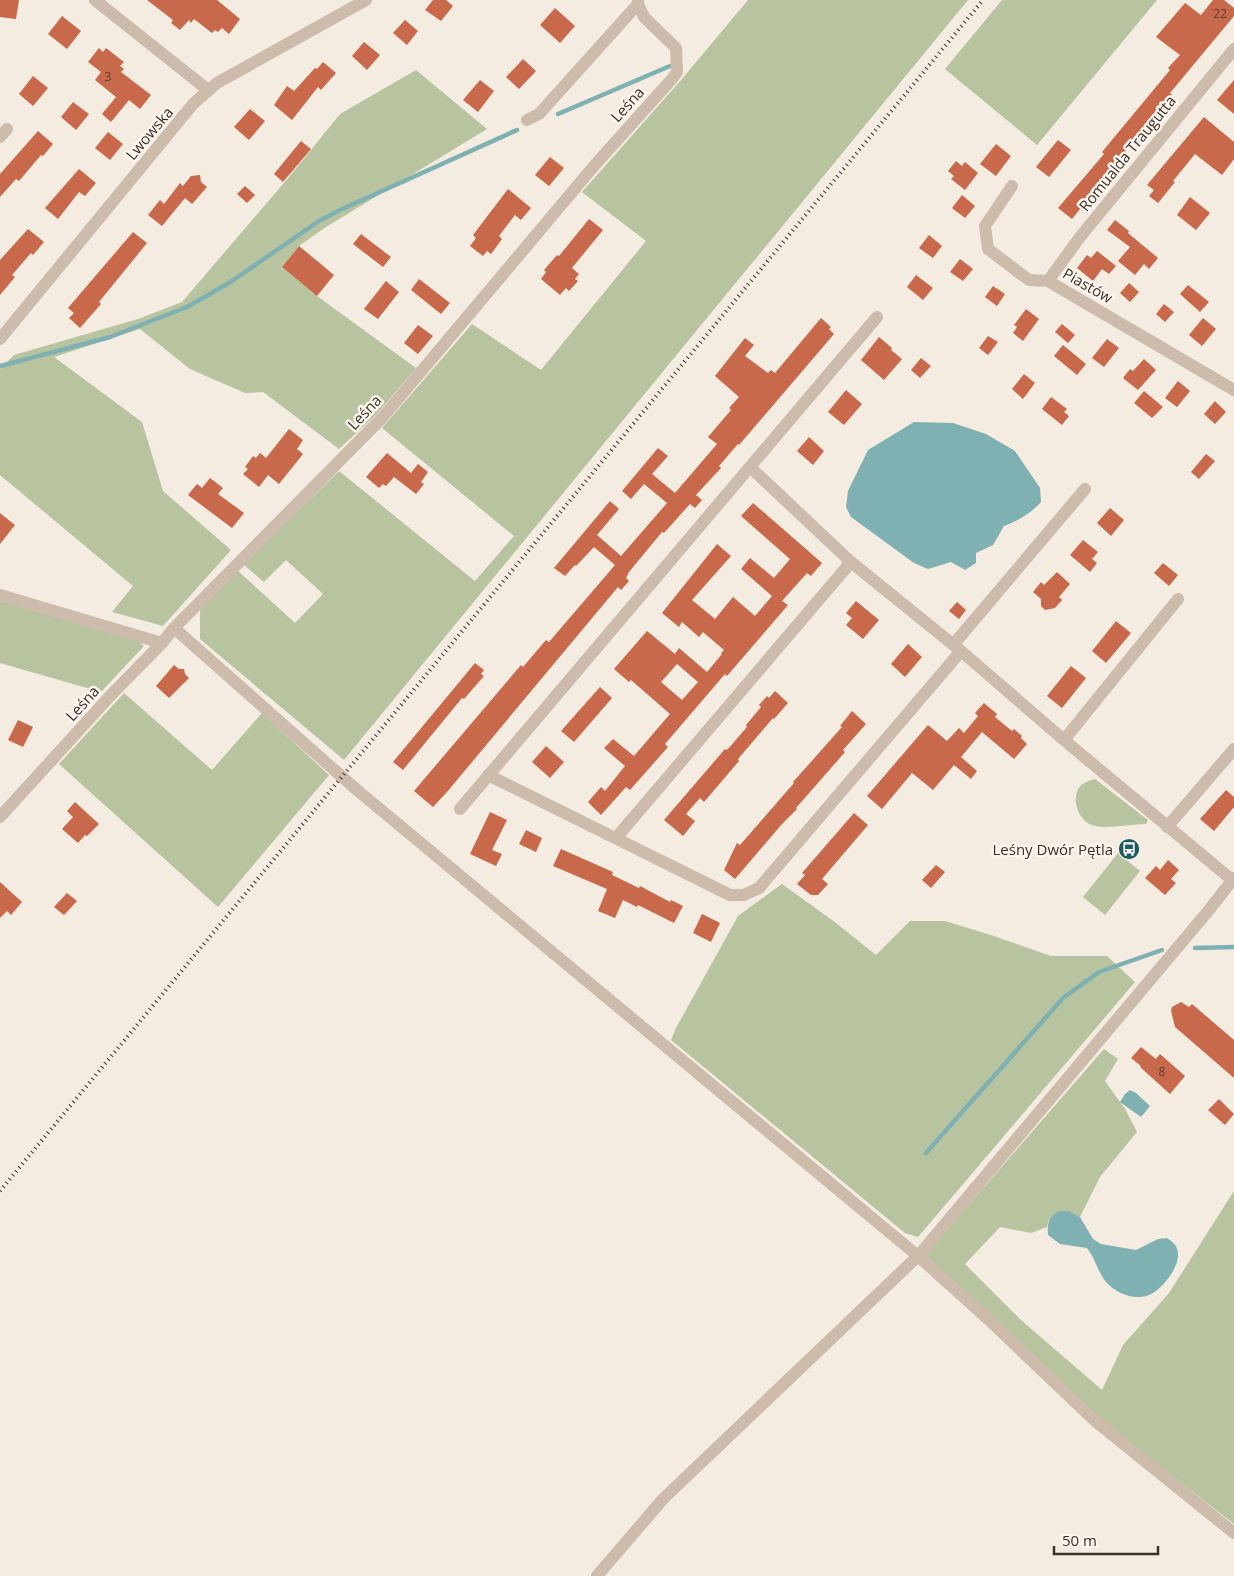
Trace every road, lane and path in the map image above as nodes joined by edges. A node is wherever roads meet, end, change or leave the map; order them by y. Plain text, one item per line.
1 (95, 0) edge
2 (366, 0) edge
3 (638, 2) edge
4 (347, 4) edge
5 (1234, 49) edge
6 (208, 90) junction
7 (527, 120) dead end
8 (1012, 186) dead end
9 (1048, 281) junction
10 (877, 317) dead end
11 (0, 338) edge
12 (1234, 390) edge
13 (750, 467) junction
14 (1085, 488) dead end
15 (851, 562) junction
16 (0, 595) edge
17 (1178, 598) dead end
18 (174, 628) junction
19 (162, 643) junction
20 (957, 648) junction
21 (1064, 740) junction
22 (1234, 749) edge
23 (488, 775) junction
24 (460, 809) dead end
25 (0, 817) edge
26 (1167, 827) junction
27 (616, 838) junction
28 (1233, 879) edge
29 (918, 1256) junction
30 (1234, 1533) edge
31 (598, 1576) edge

1 - 6 street
2 - 4 street, Lwowska
3 - 7 street, Leśna
3 - 18 street, Leśna
4 - 6 street, Lwowska
5 - 9 street, Romualda Traugutta
6 - 11 street, Lwowska
8 - 9 street, Piastów
9 - 12 street, Piastów
10 - 13 street
13 - 15 street
13 - 23 street
14 - 20 street
15 - 20 street
15 - 27 street
16 - 19 street
17 - 21 street
18 - 19 street, Leśna
18 - 29 street
19 - 25 street, Leśna
20 - 21 street
20 - 27 street
21 - 26 street
22 - 26 street
23 - 24 street
23 - 27 street
26 - 28 street
28 - 29 street
29 - 30 street
29 - 31 street

